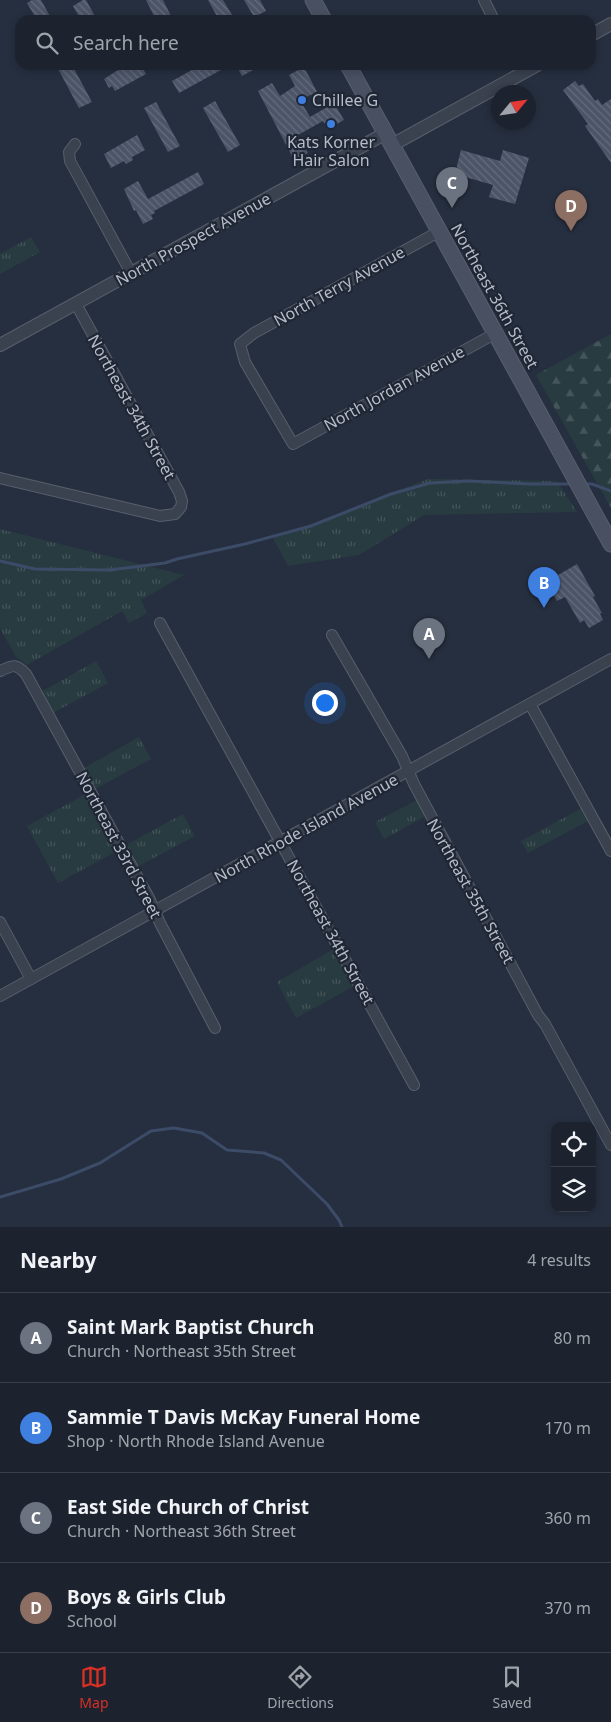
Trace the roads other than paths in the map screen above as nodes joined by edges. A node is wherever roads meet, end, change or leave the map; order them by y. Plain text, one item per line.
1 (313, 0) edge
2 (484, 0) edge
3 (321, 15) edge
4 (492, 15) edge
5 (611, 24) edge
6 (596, 32) edge
7 (351, 70) edge
8 (519, 70) edge
9 (389, 139) junction
10 (75, 144) dead end
11 (440, 231) junction
12 (131, 273) junction
13 (76, 304) junction
14 (496, 333) junction
15 (2, 340) edge
16 (292, 444) joint
17 (0, 478) edge
18 (611, 544) edge
19 (160, 623) dead end
20 (332, 635) dead end
21 (611, 659) edge
22 (0, 671) edge
23 (530, 704) junction
24 (408, 771) junction
25 (282, 841) junction
26 (611, 851) edge
27 (155, 911) junction
28 (0, 922) edge
29 (31, 979) junction
30 (0, 996) edge
31 (215, 1028) dead end
32 (414, 1085) dead end
33 (611, 1145) edge

1 - 3 main road
2 - 4 street
5 - 6 street
7 - 9 main road, Northeast 36th Street
8 - 9 street, North Prospect Avenue
9 - 11 main road, Northeast 36th Street
9 - 12 street, North Prospect Avenue
10 - 12 street
11 - 14 main road, Northeast 36th Street
11 - 16 street, North Terry Avenue
12 - 13 street, North Prospect Avenue
13 - 15 street, North Prospect Avenue
13 - 17 street, Northeast 34th Street
14 - 16 street, North Jordan Avenue
14 - 18 main road, Northeast 36th Street
19 - 25 street, Northeast 34th Street
20 - 24 street, Northeast 35th Street
21 - 23 street, North Rhode Island Avenue
22 - 27 street, Northeast 33rd Street
23 - 24 street, North Rhode Island Avenue
23 - 26 street
24 - 25 street, North Rhode Island Avenue
24 - 33 street, Northeast 35th Street
25 - 27 street, North Rhode Island Avenue
25 - 32 street, Northeast 34th Street
27 - 29 street, North Rhode Island Avenue
27 - 31 street, Northeast 33rd Street
28 - 29 street
29 - 30 street, North Rhode Island Avenue

